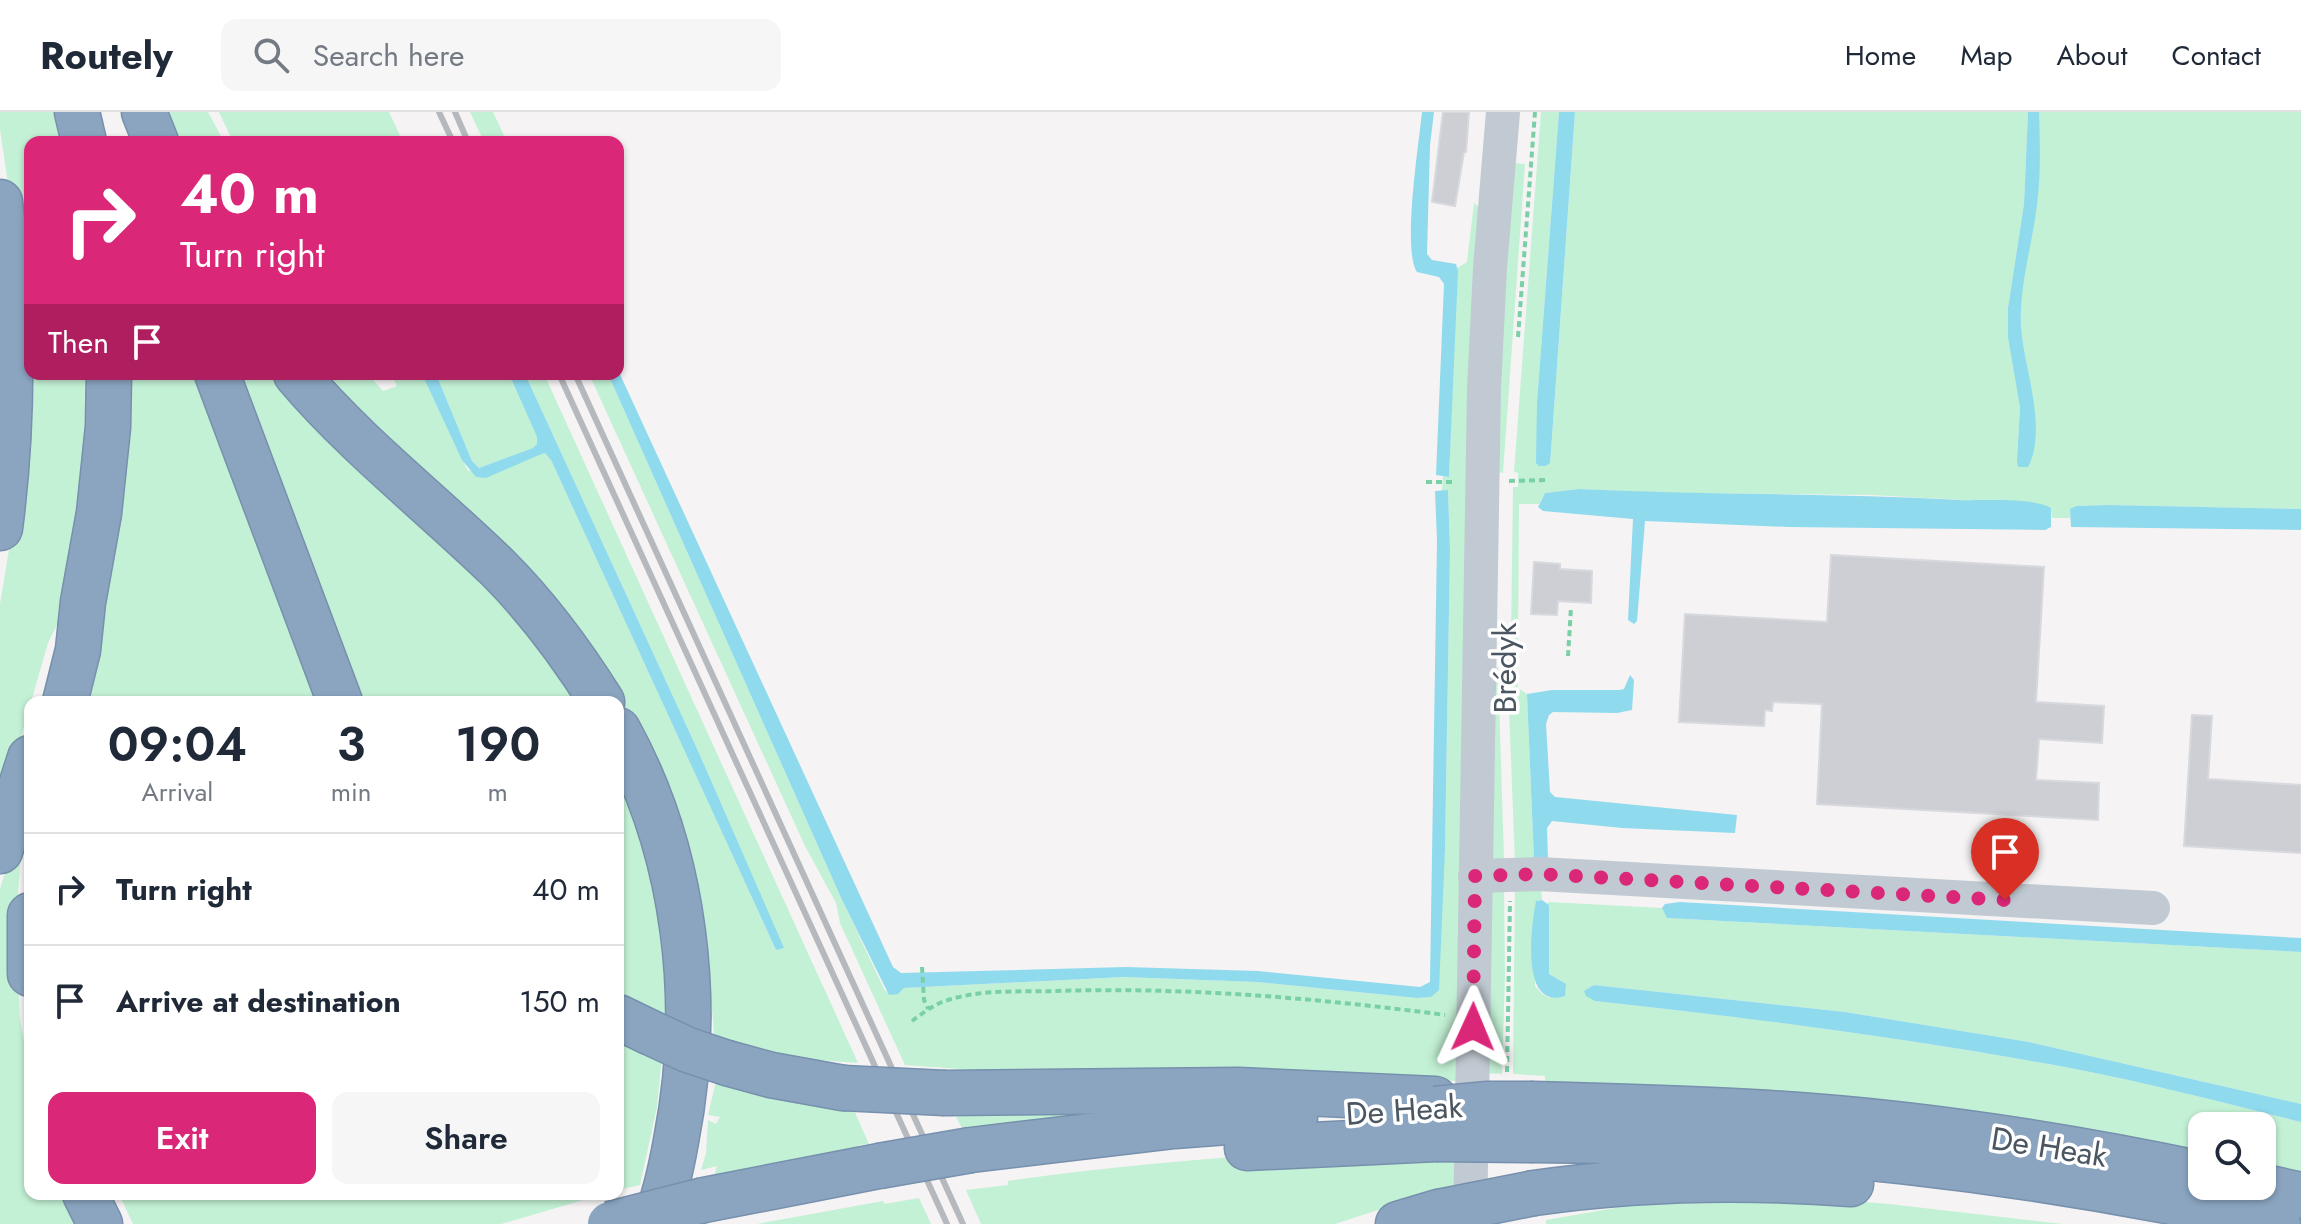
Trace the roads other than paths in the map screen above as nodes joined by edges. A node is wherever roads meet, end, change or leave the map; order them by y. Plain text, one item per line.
1 (77, 112) edge
2 (121, 112) edge
3 (144, 112) edge
4 (1503, 112) edge
5 (83, 136) edge
6 (130, 136) edge
7 (154, 136) edge
8 (0, 202) edge
9 (109, 380) edge
10 (219, 380) edge
11 (302, 380) edge
12 (0, 528) edge
13 (83, 602) junction
14 (48, 696) edge
15 (66, 696) edge
16 (338, 696) edge
17 (598, 696) edge
18 (624, 742) edge
19 (24, 777) edge
20 (0, 851) edge
21 (1475, 876) junction
22 (2153, 908) dead end
23 (634, 1024) edge
24 (1515, 1108) junction
25 (1435, 1116) junction
26 (2188, 1172) edge
27 (2276, 1190) edge
28 (2301, 1195) edge
29 (88, 1200) edge
30 (718, 1212) edge
31 (1435, 1220) edge
32 (100, 1224) edge
33 (610, 1224) edge
34 (654, 1224) edge
35 (2184, 1224) edge
36 (2278, 1224) edge

1 - 5 highway
2 - 6 highway
3 - 7 highway
4 - 21 street, Brédyk
8 - 12 highway
9 - 13 highway
10 - 16 highway
11 - 17 highway
13 - 14 highway
13 - 15 highway
18 - 34 highway
19 - 20 highway
21 - 22 street
21 - 31 street, Brédyk
23 - 25 highway, bridge
24 - 25 highway, bridge
24 - 26 highway, De Heak
24 - 36 highway, De Heak
25 - 30 highway, De Heak, bridge
27 - 28 highway
29 - 32 highway
30 - 33 highway, De Heak, bridge
31 - 35 highway, bridge

